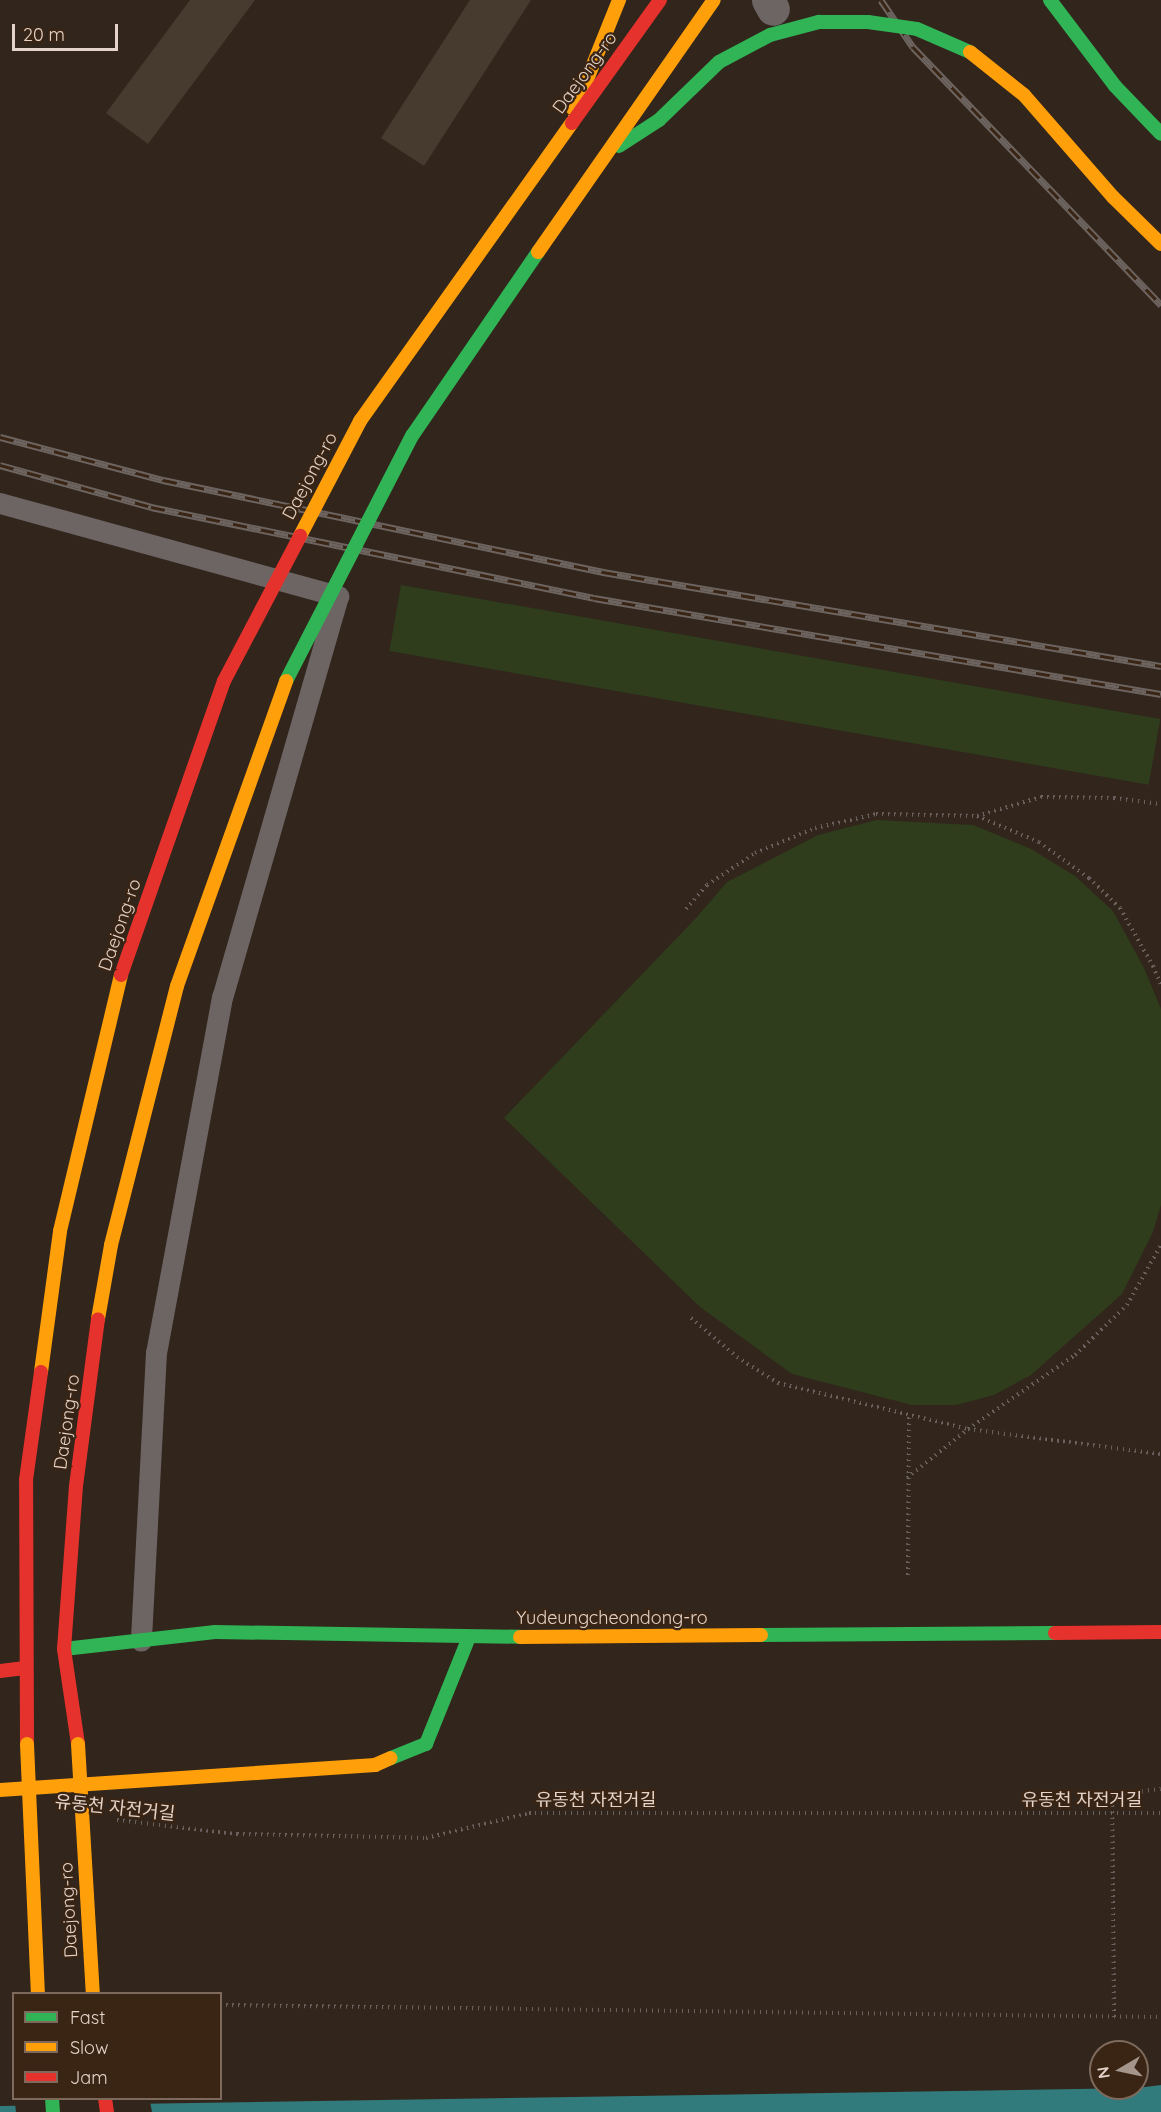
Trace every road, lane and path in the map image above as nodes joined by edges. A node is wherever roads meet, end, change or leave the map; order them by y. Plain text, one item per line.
1 (619, 0) edge
2 (660, 0) edge
3 (714, 0) edge
4 (1050, 0) edge
5 (567, 130) junction
6 (1161, 134) edge
7 (603, 157) junction
8 (1161, 244) edge
9 (0, 503) edge
10 (1161, 804) edge
11 (977, 816) junction
12 (686, 909) dead end
13 (1161, 985) edge
14 (1161, 1245) edge
15 (691, 1318) dead end
16 (909, 1415) junction
17 (968, 1429) junction
18 (1161, 1454) edge
19 (907, 1478) junction
20 (908, 1575) dead end
21 (1161, 1632) edge
22 (469, 1637) junction
23 (141, 1641) junction
24 (64, 1649) junction
25 (25, 1668) junction
26 (0, 1671) edge
27 (1161, 1789) edge
28 (0, 1790) edge
29 (1112, 1814) junction
30 (1161, 1814) edge
31 (111, 1820) dead end
32 (38, 1992) edge
33 (93, 1992) edge
34 (222, 2005) edge
35 (1114, 2016) junction
36 (1161, 2017) edge

1 - 5 main road, bridge
2 - 5 main road, Daejong-ro, bridge
3 - 7 main road, Daejong-ro, bridge
4 - 6 main road
5 - 25 main road, Daejong-ro, bridge
7 - 8 main road, bridge
7 - 24 main road, Daejong-ro, bridge
9 - 23 lane
10 - 11 path
11 - 12 path
11 - 13 path
14 - 17 path
15 - 16 path
16 - 17 path
16 - 19 path
17 - 18 path
17 - 19 path
19 - 20 path
21 - 22 main road, Yudeungcheondong-ro
22 - 23 main road, Yudeungcheondong-ro
22 - 28 main road
23 - 24 main road, Yudeungcheondong-ro
24 - 33 main road, Daejong-ro, bridge
25 - 26 main road
25 - 32 main road, Daejong-ro, bridge
27 - 29 path
29 - 30 path, 유동천 자전거길
29 - 31 path, 유동천 자전거길
29 - 35 path
34 - 35 path
35 - 36 path

